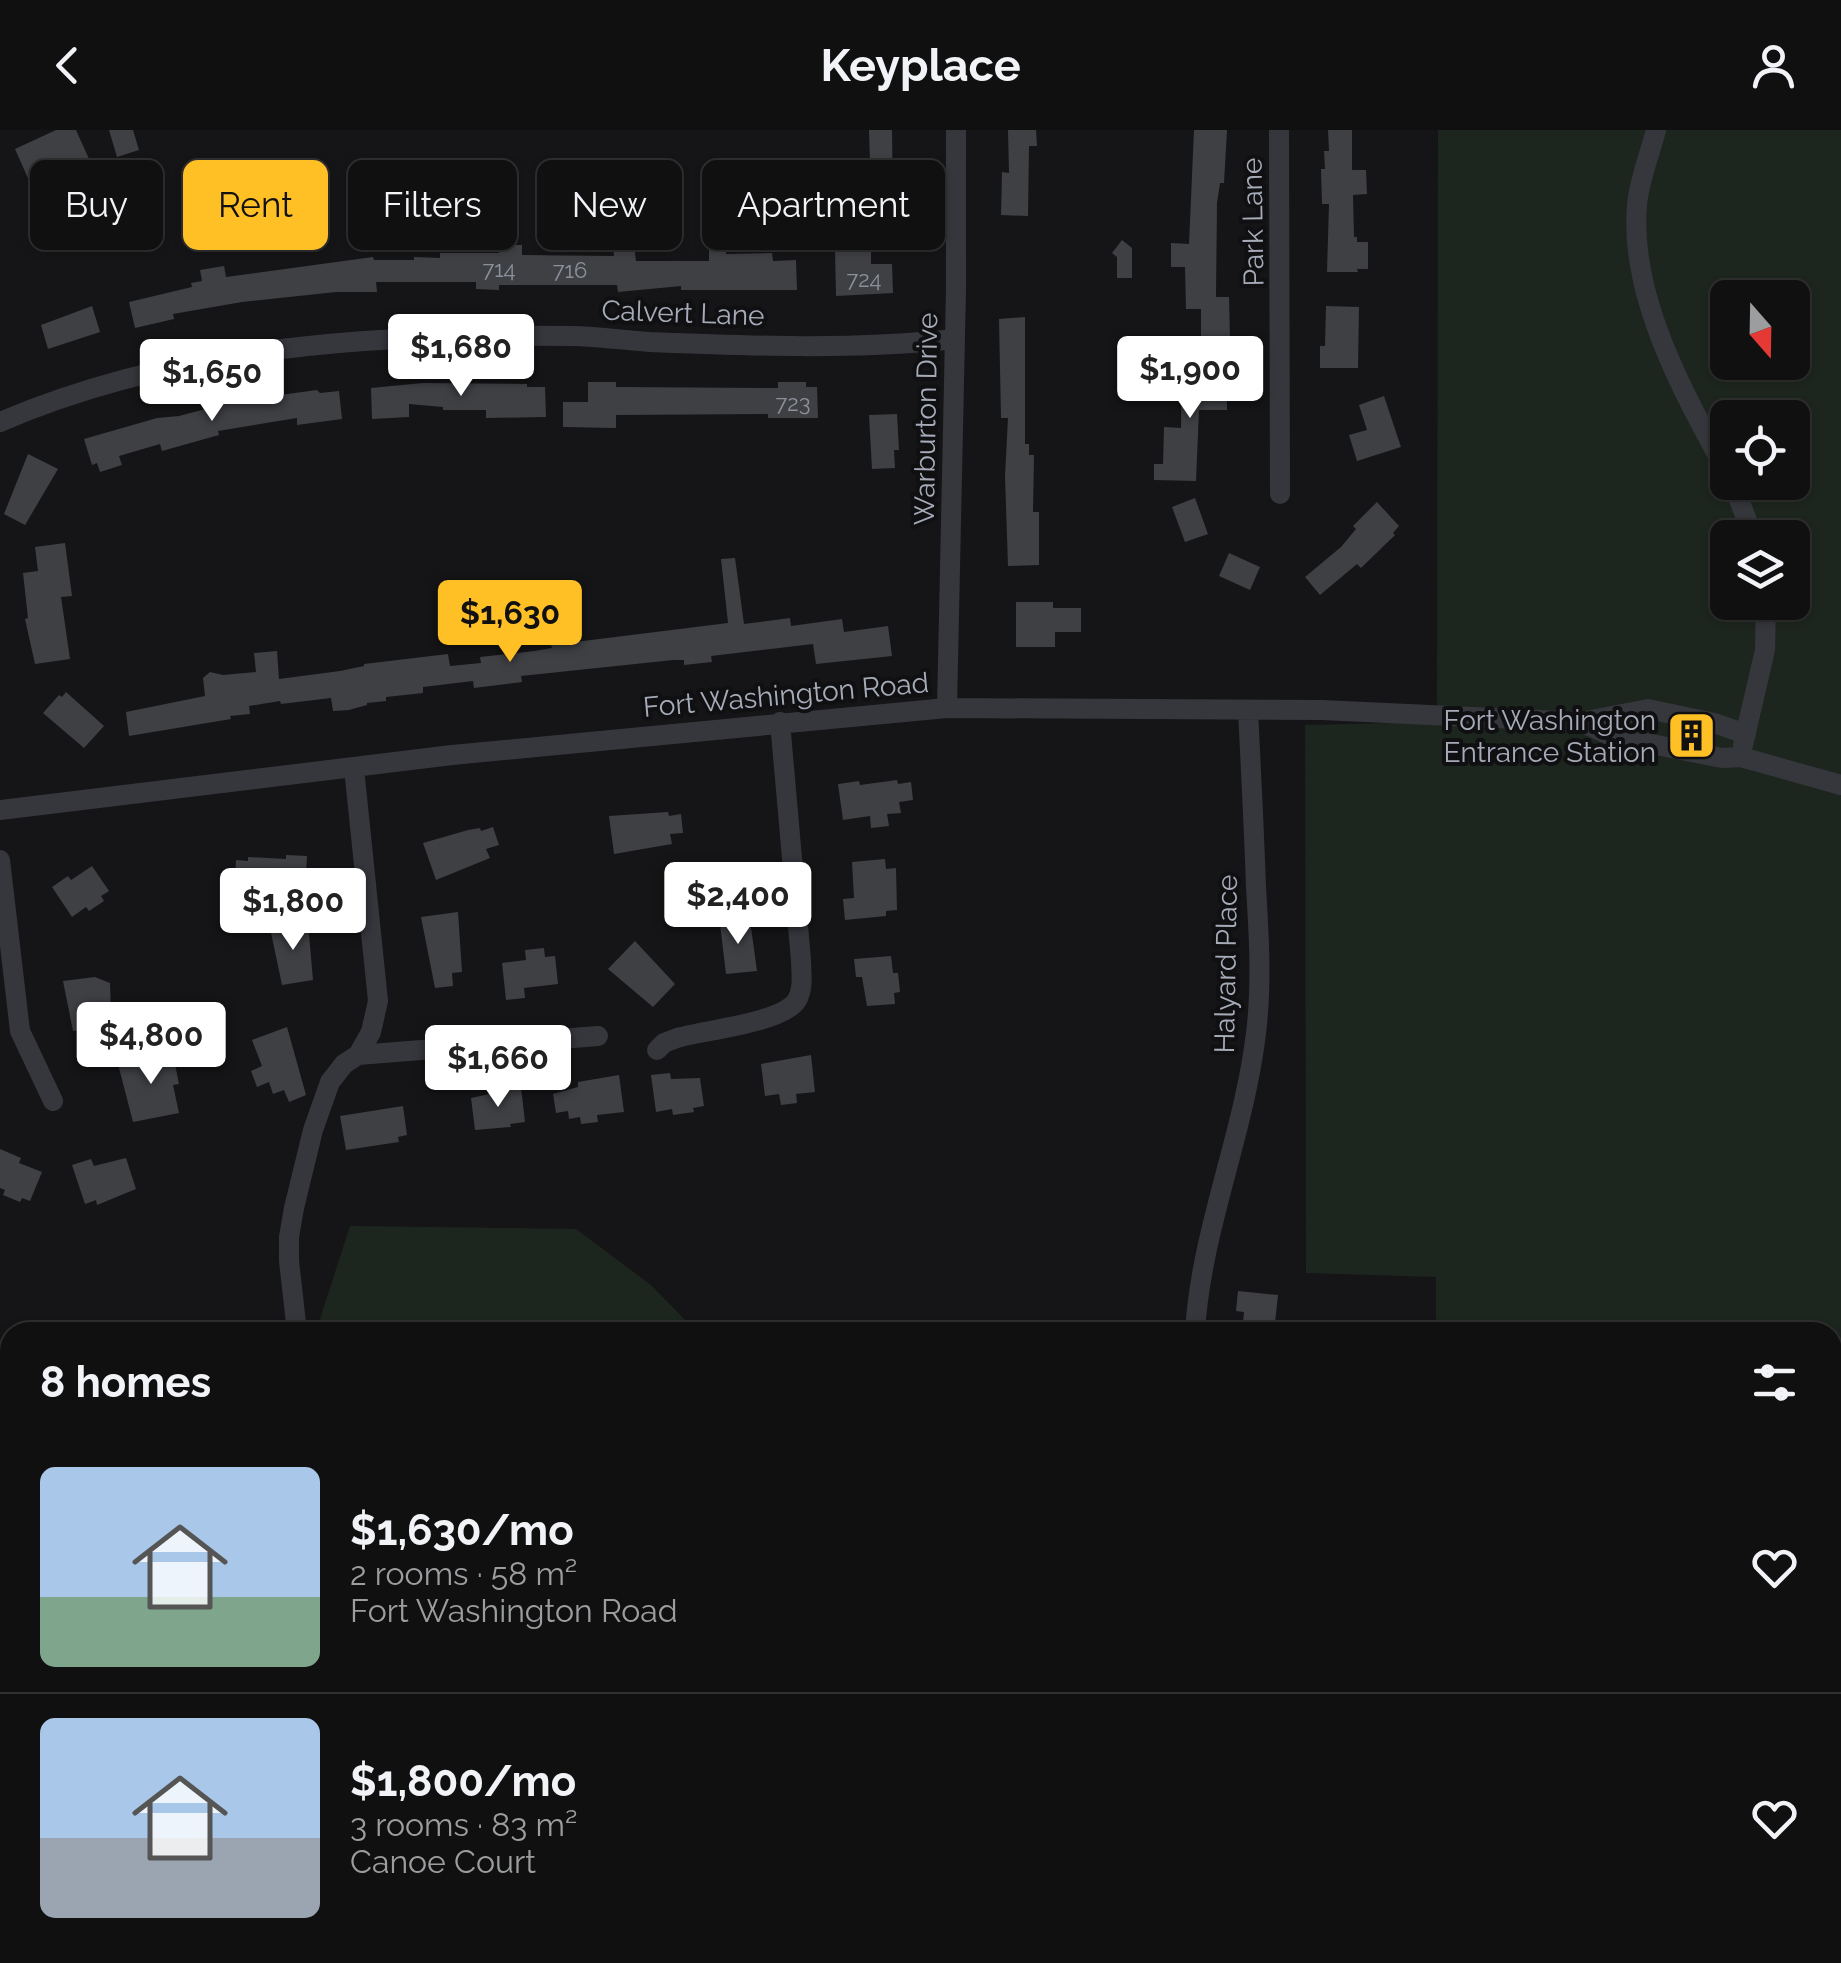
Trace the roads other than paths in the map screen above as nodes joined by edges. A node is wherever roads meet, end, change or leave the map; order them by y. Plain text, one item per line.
1 (956, 130) edge
2 (1279, 130) edge
3 (1656, 130) edge
4 (954, 339) junction
5 (0, 422) edge
6 (1710, 439) edge
7 (1280, 494) dead end
8 (1766, 620) edge
9 (947, 708) junction
10 (1248, 711) junction
11 (1669, 712) junction
12 (780, 722) junction
13 (1580, 722) junction
14 (1746, 734) junction
15 (1662, 746) junction
16 (1741, 757) junction
17 (354, 768) junction
18 (1841, 784) edge
19 (0, 810) edge
20 (0, 860) edge
21 (598, 1036) dead end
22 (657, 1050) dead end
23 (358, 1056) junction
24 (52, 1100) dead end
25 (296, 1322) edge
26 (1196, 1322) edge

1 - 4 street, Warburton Drive
2 - 7 street, Park Lane
3 - 6 street
4 - 5 street, Calvert Lane
4 - 9 street, Warburton Drive
8 - 14 street
9 - 10 street, Fort Washington Road
9 - 12 street, Fort Washington Road
10 - 13 street, Fort Washington Road
10 - 26 street, Halyard Place
11 - 13 street, Fort Washington Road
11 - 14 street, Fort Washington Road
11 - 15 street
12 - 17 street, Fort Washington Road
12 - 22 street
13 - 15 street, Fort Washington Road
14 - 16 street
15 - 16 street, Fort Washington Road
16 - 18 street, Fort Washington Road
17 - 19 street, Fort Washington Road
17 - 23 street
20 - 24 street
21 - 23 street
23 - 25 street

